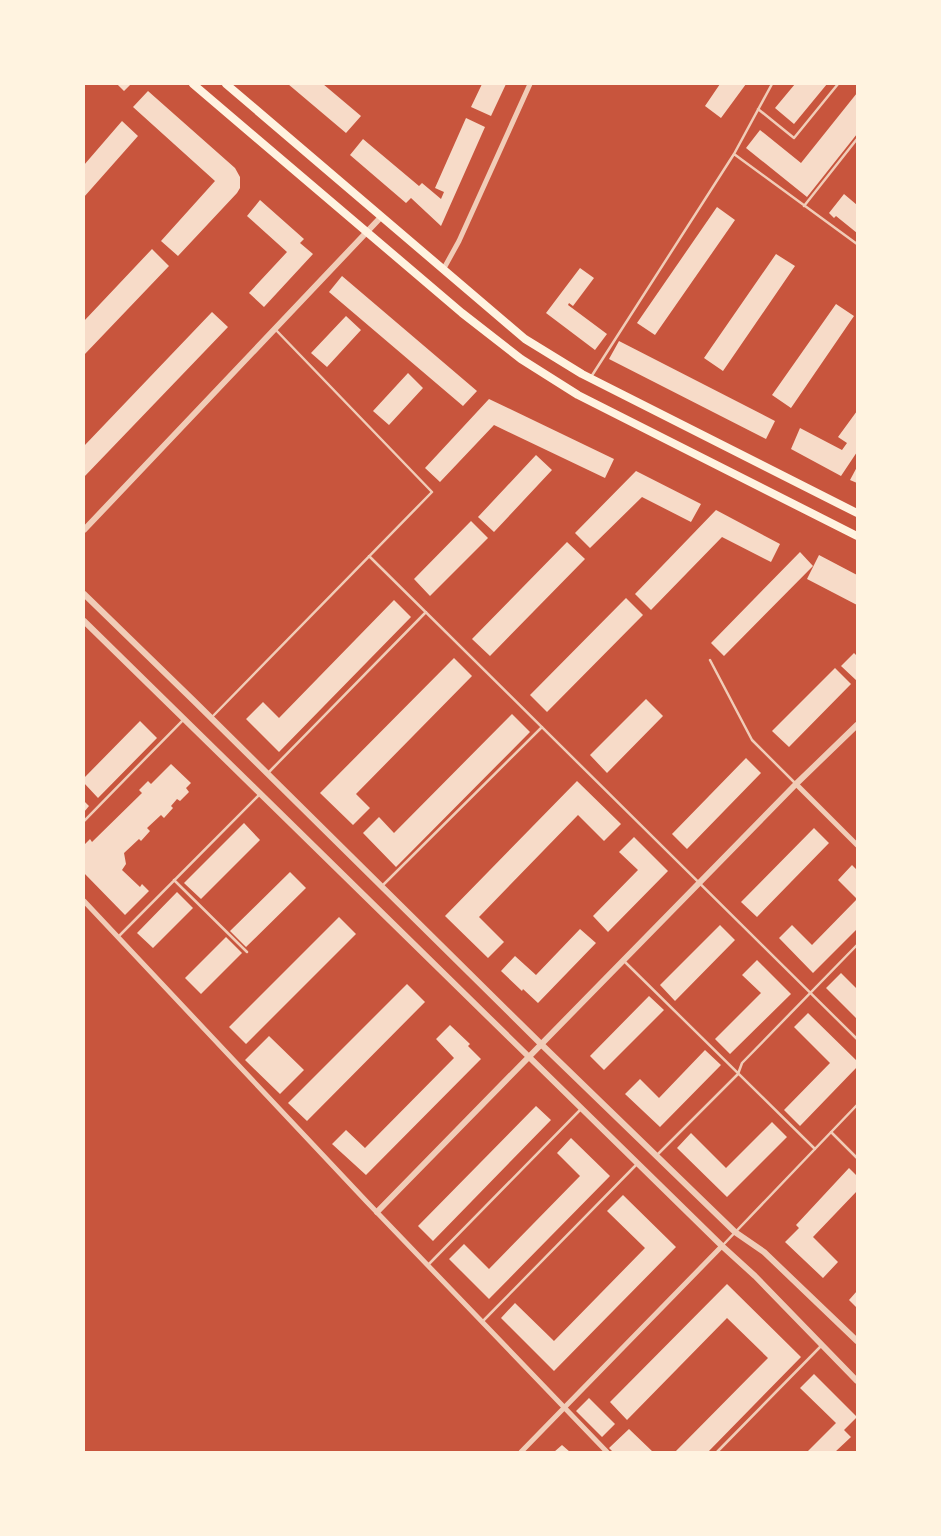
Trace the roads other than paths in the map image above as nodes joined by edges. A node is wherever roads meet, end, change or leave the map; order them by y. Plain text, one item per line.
1 (193, 84) edge
2 (226, 84) edge
3 (530, 84) edge
4 (772, 84) edge
5 (838, 84) edge
6 (758, 109) junction
7 (857, 139) edge
8 (734, 154) junction
9 (804, 206) junction
10 (381, 217) junction
11 (366, 232) junction
12 (857, 244) edge
13 (443, 270) junction
14 (275, 329) junction
15 (590, 378) junction
16 (857, 513) edge
17 (84, 530) edge
18 (857, 536) edge
19 (369, 556) junction
20 (84, 594) edge
21 (426, 612) junction
22 (84, 621) edge
23 (710, 660) dead end
24 (212, 718) junction
25 (184, 719) junction
26 (857, 724) edge
27 (542, 726) junction
28 (268, 773) junction
29 (796, 784) junction
30 (260, 793) junction
31 (84, 821) edge
32 (857, 845) edge
33 (174, 880) junction
34 (700, 883) junction
35 (382, 886) junction
36 (84, 901) edge
37 (119, 936) junction
38 (857, 945) edge
39 (247, 952) dead end
40 (624, 961) junction
41 (811, 992) junction
42 (857, 1039) edge
43 (542, 1045) junction
44 (530, 1057) junction
45 (738, 1074) junction
46 (857, 1105) edge
47 (582, 1108) junction
48 (831, 1132) junction
49 (815, 1149) junction
50 (656, 1156) junction
51 (857, 1158) edge
52 (638, 1164) junction
53 (377, 1212) junction
54 (735, 1232) junction
55 (722, 1246) junction
56 (428, 1266) junction
57 (482, 1322) junction
58 (857, 1341) edge
59 (823, 1345) junction
60 (857, 1381) edge
61 (564, 1407) junction
62 (521, 1452) edge
63 (607, 1452) edge
64 (717, 1452) edge

1 - 11 main road
2 - 10 main road
3 - 13 street
4 - 6 lane
5 - 6 lane
6 - 8 lane
7 - 9 lane
8 - 9 lane
8 - 15 lane
9 - 12 lane
10 - 11 street
10 - 13 main road
11 - 14 street
11 - 18 main road
13 - 15 main road
14 - 17 street
14 - 19 lane
15 - 16 main road
19 - 21 lane
19 - 24 lane
20 - 24 street
21 - 27 lane
21 - 28 lane
22 - 25 street
23 - 29 lane
24 - 28 street
25 - 30 street
25 - 31 lane
26 - 29 street
27 - 34 lane
27 - 35 lane
28 - 35 street
29 - 32 street
29 - 34 street
30 - 33 lane
30 - 44 street
33 - 37 lane
33 - 39 lane
34 - 40 street
34 - 41 lane
35 - 43 street
36 - 37 street
37 - 53 street
38 - 41 lane
40 - 43 street
40 - 45 lane
41 - 42 lane
41 - 45 lane
43 - 44 street
43 - 50 street
44 - 47 street
44 - 53 street
45 - 49 lane
45 - 50 lane
46 - 48 lane
47 - 52 street
47 - 56 lane
48 - 49 lane
48 - 51 lane
49 - 54 lane
50 - 54 street
52 - 55 street
52 - 57 lane
53 - 56 street
54 - 55 lane
54 - 58 street
55 - 59 street
55 - 61 street
56 - 57 street
57 - 61 street
59 - 60 street
59 - 64 lane
61 - 62 street
61 - 63 street

